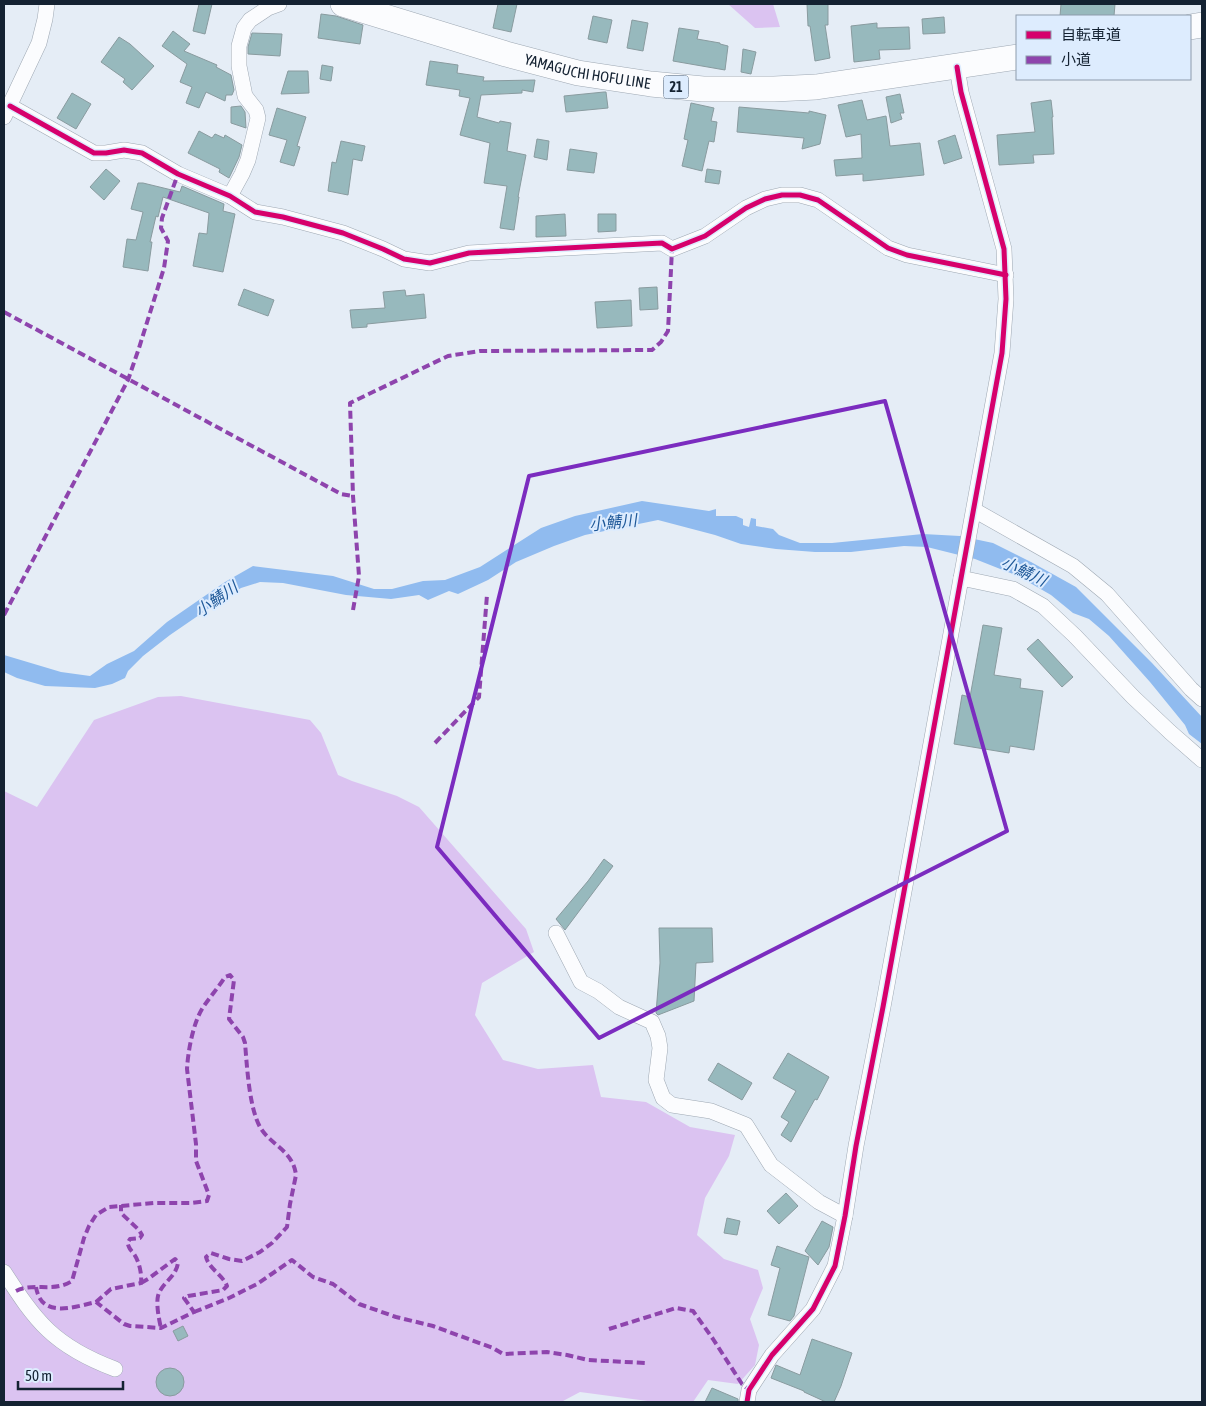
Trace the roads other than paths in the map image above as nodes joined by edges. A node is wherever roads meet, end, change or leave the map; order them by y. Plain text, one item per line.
1 (47, 4) edge
2 (279, 4) edge
3 (343, 4) edge
4 (1016, 57) edge
5 (957, 67) junction
6 (7, 111) edge
7 (230, 196) junction
8 (1006, 275) junction
9 (973, 515) junction
10 (962, 573) junction
11 (1202, 699) edge
12 (1202, 760) edge
13 (556, 933) dead end
14 (845, 1216) junction
15 (4, 1272) edge
16 (114, 1369) dead end
17 (747, 1402) edge

1 - 6 street
2 - 7 street
3 - 5 main road, YAMAGUCHI HOFU LINE / 21
4 - 5 main road, YAMAGUCHI HOFU LINE / 21
5 - 8 street
6 - 7 street
7 - 8 street
8 - 9 street
9 - 10 street
9 - 11 street
10 - 12 street
10 - 14 street
13 - 14 street
14 - 17 street
15 - 16 street

